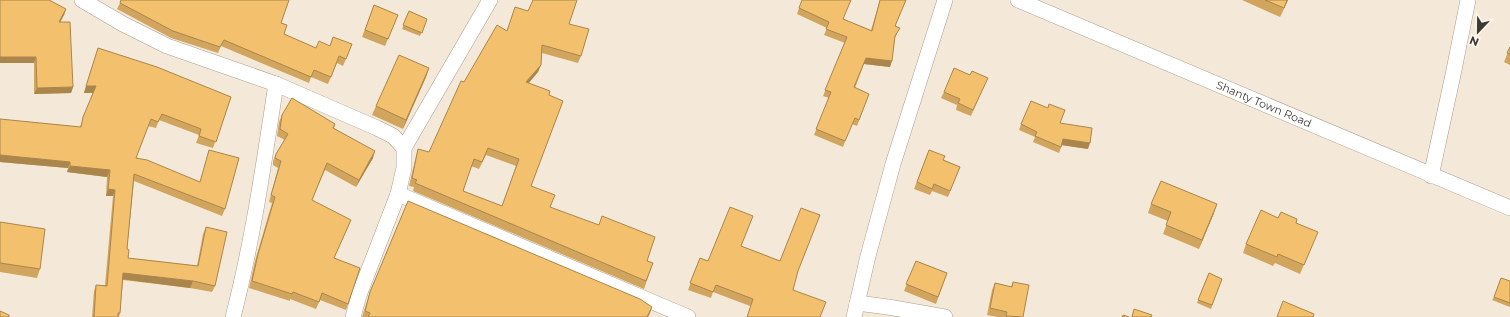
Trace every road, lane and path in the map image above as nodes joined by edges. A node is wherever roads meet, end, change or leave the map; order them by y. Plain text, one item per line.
1 (82, 0) edge
2 (490, 0) edge
3 (945, 0) edge
4 (1018, 0) edge
5 (1468, 0) edge
6 (276, 84) junction
7 (404, 148) junction
8 (1431, 176) junction
9 (398, 194) junction
10 (1510, 208) edge
11 (856, 310) edge
12 (234, 317) edge
13 (353, 317) edge
14 (688, 317) edge
15 (945, 317) edge

1 - 6 street
2 - 7 street
3 - 11 street
4 - 8 street, Shanty Town Road
5 - 8 street
6 - 7 street
6 - 12 street
7 - 9 street
8 - 10 street, Shanty Town Road
9 - 13 street
9 - 14 street
11 - 15 street

